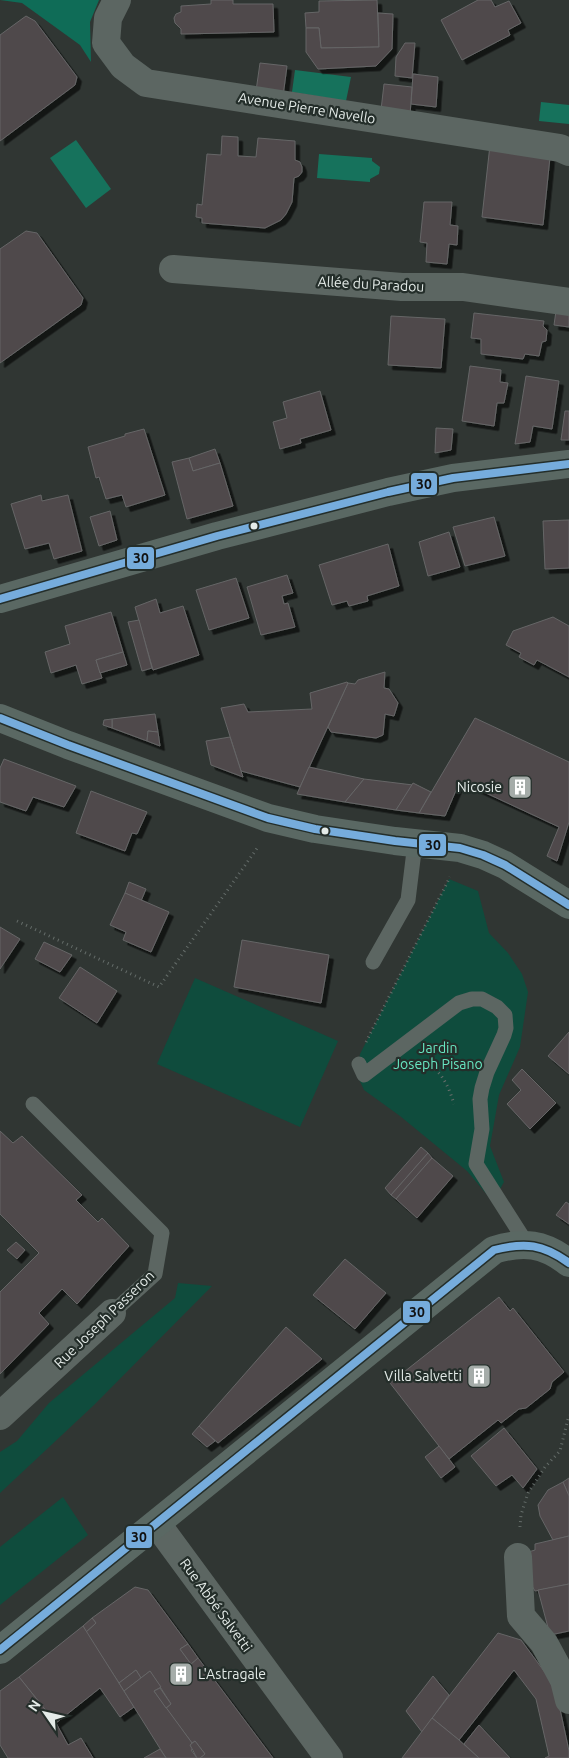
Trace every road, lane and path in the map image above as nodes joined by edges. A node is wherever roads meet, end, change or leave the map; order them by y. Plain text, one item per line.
1 (117, 0) edge
2 (569, 152) edge
3 (173, 268) dead end
4 (569, 302) edge
5 (569, 464) edge
6 (0, 599) edge
7 (0, 718) edge
8 (268, 818) junction
9 (415, 843) junction
10 (460, 848) junction
11 (569, 906) edge
12 (17, 921) dead end
13 (373, 962) dead end
14 (395, 1052) junction
15 (359, 1064) joint
16 (33, 1104) dead end
17 (456, 1111) dead end
18 (527, 1244) junction
19 (569, 1262) edge
20 (112, 1313) joint
21 (569, 1415) edge
22 (0, 1416) edge
23 (157, 1524) junction
24 (518, 1558) joint
25 (0, 1650) edge
26 (569, 1700) edge
27 (329, 1758) edge

1 - 2 street, Avenue Pierre Navello
3 - 4 street, Allée du Paradou
5 - 6 street
7 - 8 street
8 - 9 street
8 - 12 path
9 - 10 street
9 - 13 lane
10 - 11 street
10 - 15 path
14 - 15 lane
14 - 17 path
14 - 18 lane
16 - 20 lane, Rue Joseph Passeron
18 - 19 street
18 - 23 street
20 - 22 street, Rue Joseph Passeron
21 - 24 path
23 - 25 street
23 - 27 street, Rue Abbé Salvetti
24 - 26 street

